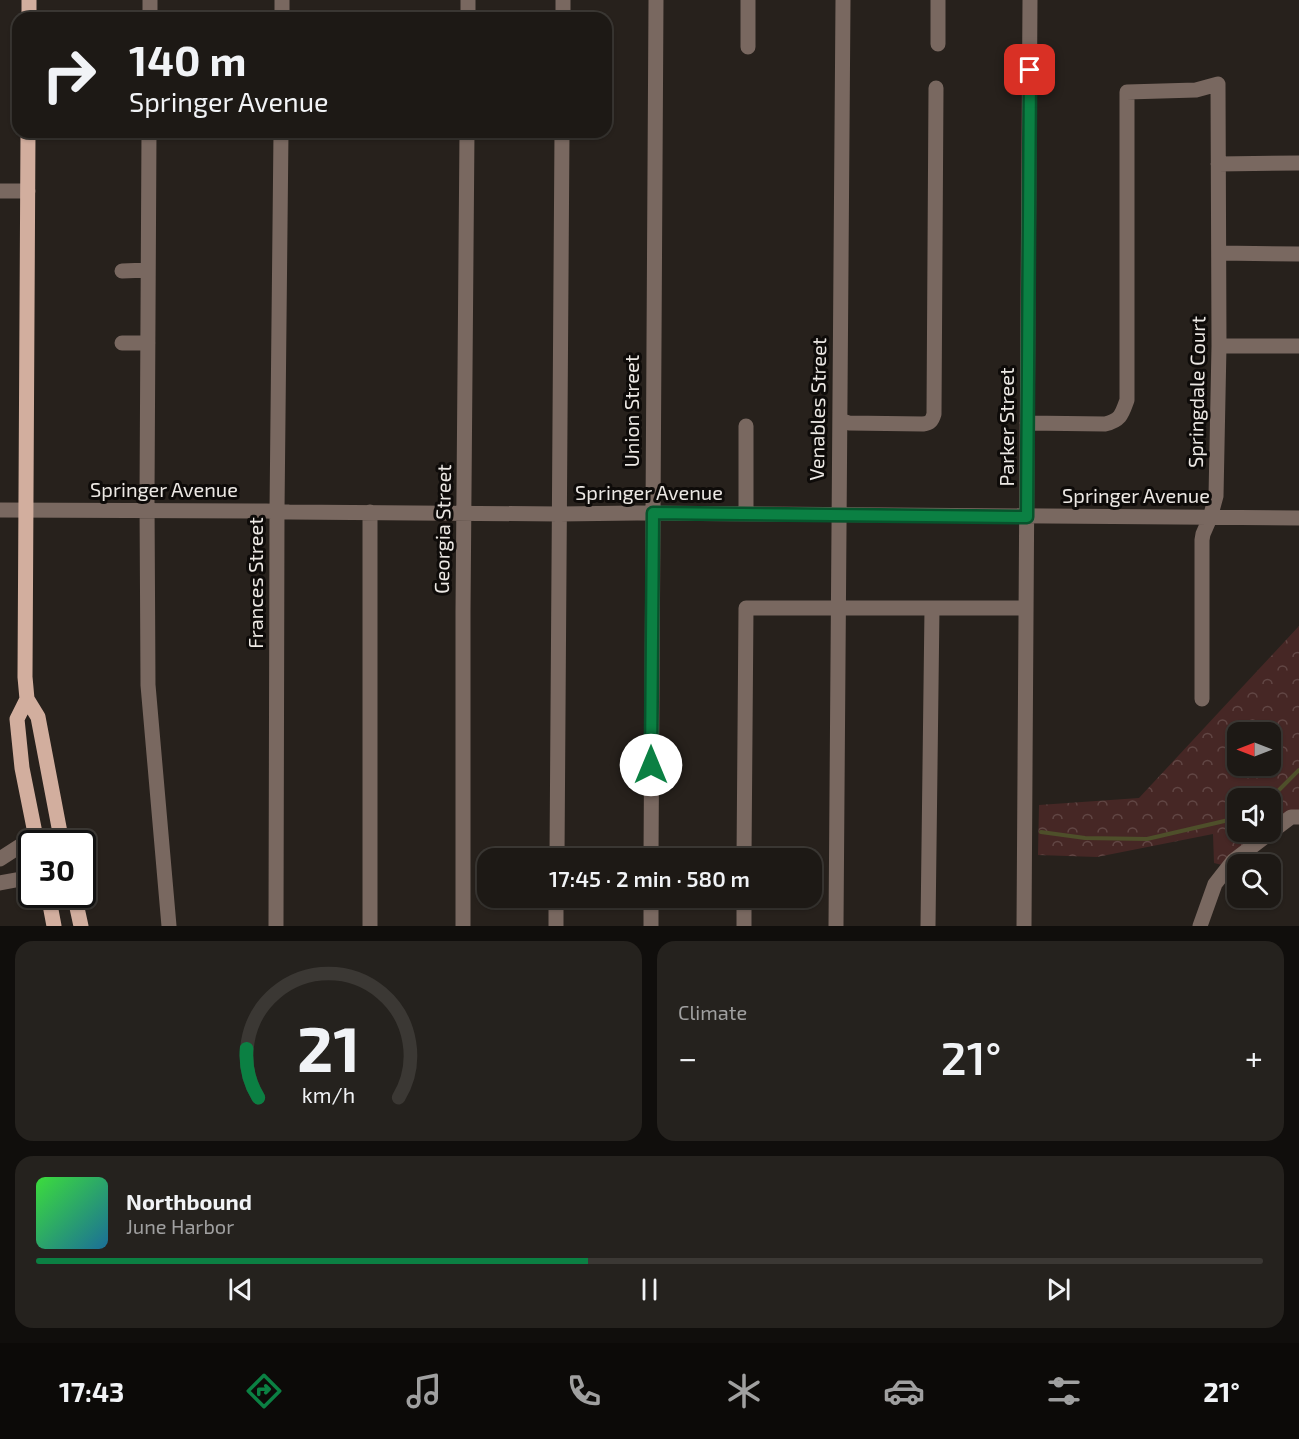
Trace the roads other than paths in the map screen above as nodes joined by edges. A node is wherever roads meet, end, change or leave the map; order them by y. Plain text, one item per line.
1 (656, 0) edge
2 (748, 0) edge
3 (843, 0) edge
4 (938, 0) edge
5 (1030, 0) edge
6 (938, 44) dead end
7 (748, 47) dead end
8 (936, 88) dead end
9 (28, 138) edge
10 (149, 138) edge
11 (281, 138) edge
12 (467, 138) edge
13 (562, 138) edge
14 (1218, 164) junction
15 (1299, 164) edge
16 (0, 191) edge
17 (28, 191) junction
18 (1219, 254) junction
19 (1299, 254) edge
20 (122, 270) dead end
21 (148, 270) junction
22 (122, 343) dead end
23 (148, 343) junction
24 (1219, 346) junction
25 (1299, 346) edge
26 (840, 420) junction
27 (1028, 423) junction
28 (746, 426) dead end
29 (0, 510) edge
30 (26, 510) junction
31 (147, 511) junction
32 (277, 511) junction
33 (370, 512) junction
34 (464, 513) junction
35 (653, 513) junction
36 (560, 514) junction
37 (746, 514) junction
38 (838, 515) junction
39 (1027, 517) junction
40 (1210, 518) junction
41 (1299, 518) edge
42 (838, 608) junction
43 (932, 608) junction
44 (1026, 608) junction
45 (27, 699) junction
46 (1202, 699) dead end
47 (1299, 817) edge
48 (34, 830) edge
49 (60, 830) edge
50 (18, 847) edge
51 (556, 848) edge
52 (651, 848) edge
53 (744, 848) edge
54 (2, 853) edge
55 (18, 880) edge
56 (0, 883) edge
57 (51, 908) edge
58 (77, 908) edge
59 (556, 908) edge
60 (651, 908) edge
61 (744, 908) edge
62 (54, 926) edge
63 (81, 926) edge
64 (169, 926) edge
65 (276, 926) edge
66 (370, 926) edge
67 (463, 926) edge
68 (556, 926) edge
69 (651, 926) edge
70 (744, 926) edge
71 (836, 926) edge
72 (928, 926) edge
73 (1024, 926) edge
74 (1200, 926) edge

1 - 35 street, Union Street
2 - 7 street
3 - 26 street, Venables Street
4 - 6 street
5 - 27 street, Parker Street
8 - 26 street
9 - 17 main road
10 - 21 street
11 - 32 street, Frances Street
12 - 34 street, Georgia Street
13 - 36 street
14 - 15 street
14 - 18 street, Springdale Court
14 - 27 street, Springdale Court
16 - 17 street
17 - 30 main road
18 - 19 street
18 - 24 street, Springdale Court
20 - 21 street
21 - 23 street
22 - 23 street
23 - 31 street
24 - 25 street
24 - 40 street, Springdale Court
26 - 38 street, Venables Street
27 - 39 street, Parker Street
28 - 37 street
29 - 30 street, Springer Avenue
30 - 31 street, Springer Avenue
30 - 45 main road
31 - 32 street, Springer Avenue
31 - 64 street
32 - 33 street, Springer Avenue
32 - 65 street, Frances Street
33 - 34 street, Springer Avenue
33 - 66 street
34 - 36 street, Springer Avenue
34 - 67 street, Georgia Street
35 - 36 street, Springer Avenue
35 - 37 street, Springer Avenue
35 - 52 street, Union Street
36 - 51 street
37 - 38 street, Springer Avenue
38 - 39 street, Springer Avenue
38 - 42 street, Venables Street
39 - 40 street, Springer Avenue
39 - 44 street, Parker Street
40 - 41 street, Springer Avenue
40 - 46 street, Springdale Court
42 - 43 street
42 - 53 street
42 - 71 street, Venables Street
43 - 44 street
43 - 72 street
44 - 73 street, Parker Street
45 - 48 main road
45 - 49 main road
47 - 74 street
50 - 54 street
55 - 56 street
57 - 62 main road
58 - 63 main road
59 - 68 street
60 - 69 street
61 - 70 street

